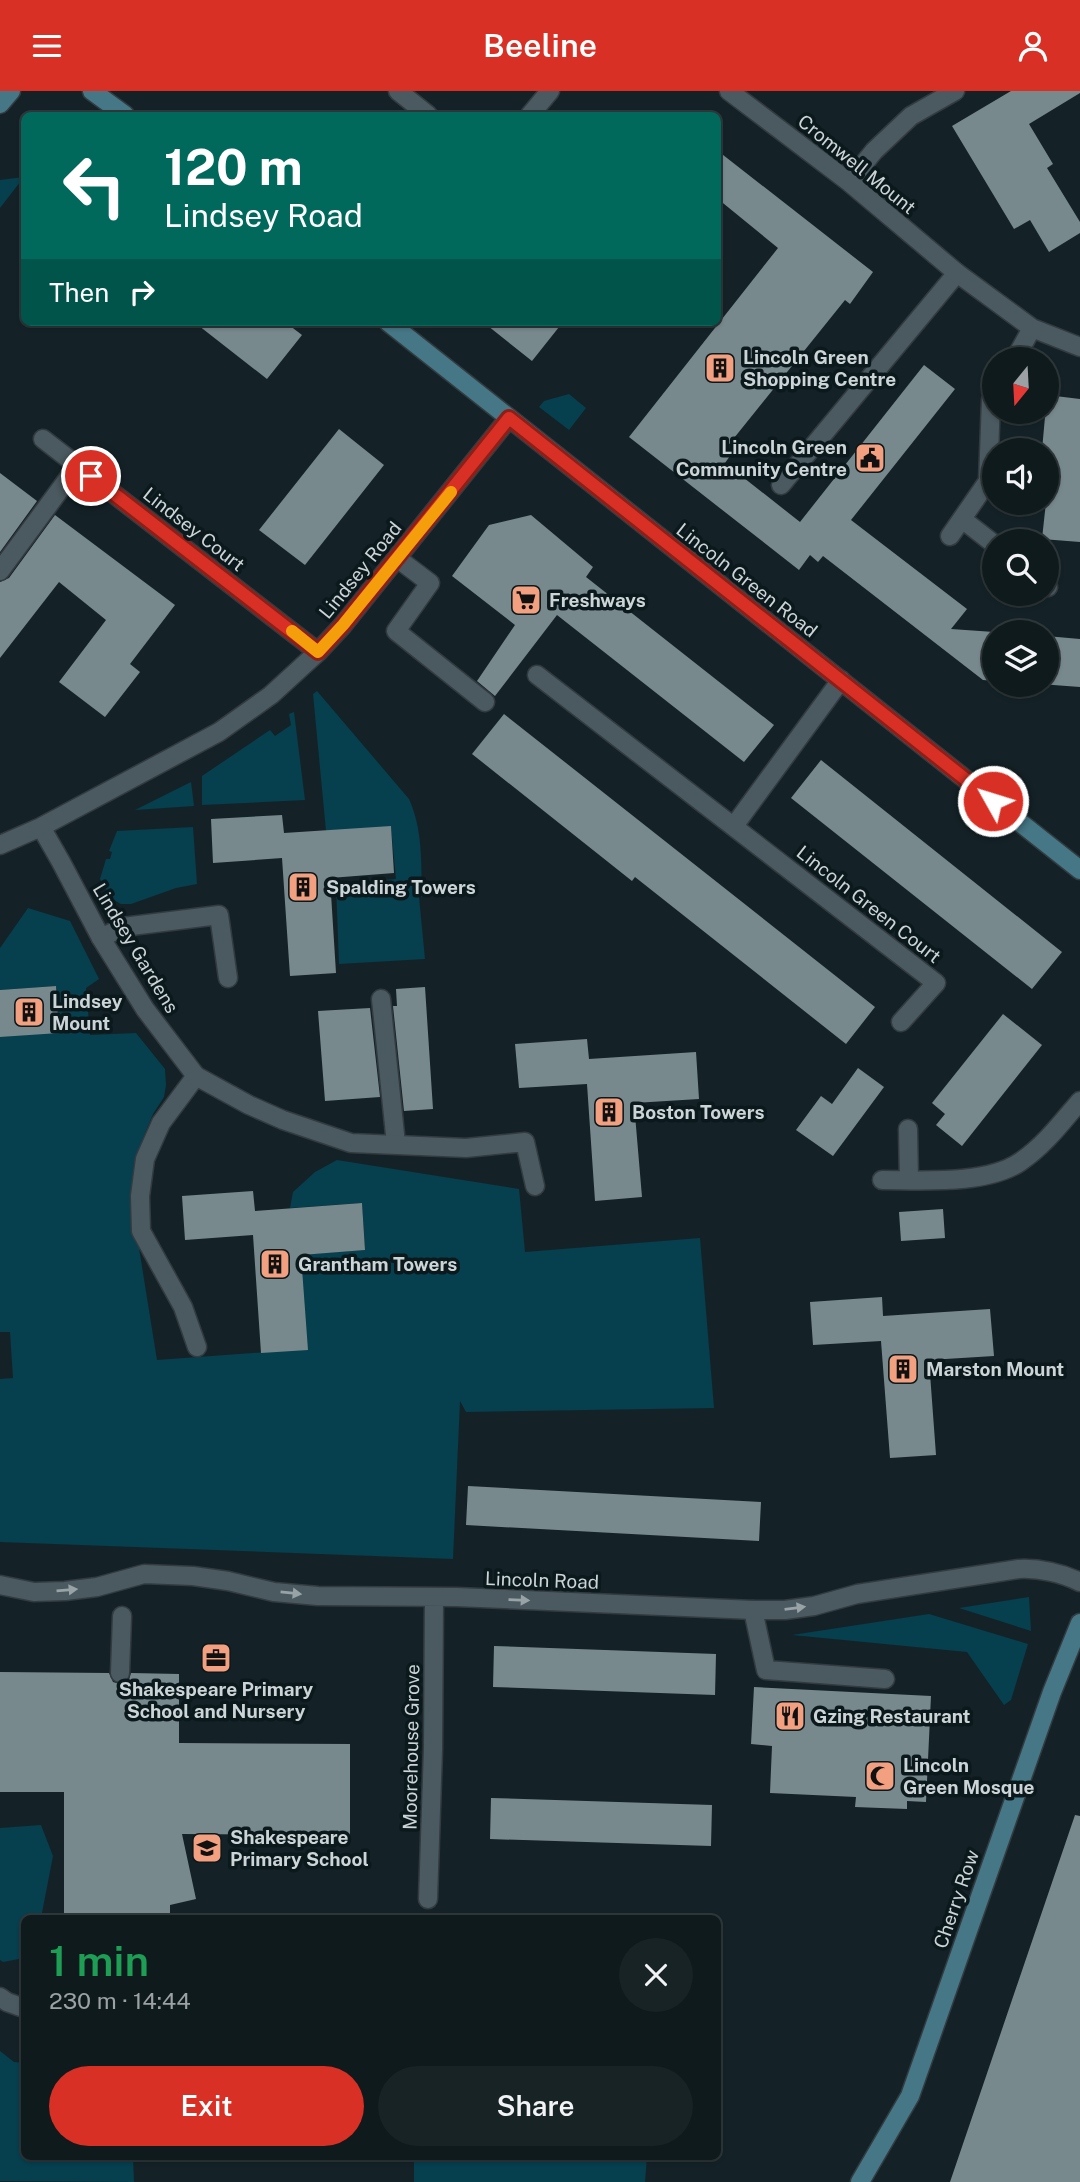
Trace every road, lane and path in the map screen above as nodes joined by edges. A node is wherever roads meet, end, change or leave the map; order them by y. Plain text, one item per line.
1 (11, 91) edge
2 (92, 91) edge
3 (398, 91) edge
4 (550, 91) edge
5 (729, 91) edge
6 (955, 91) edge
7 (0, 104) edge
8 (121, 112) edge
9 (424, 112) edge
10 (532, 112) edge
11 (849, 182) junction
12 (957, 273) junction
13 (393, 326) edge
14 (1032, 328) junction
15 (1022, 347) edge
16 (1080, 347) edge
17 (509, 418) junction
18 (990, 424) edge
19 (43, 439) dead end
20 (78, 465) junction
21 (781, 485) dead end
22 (962, 519) junction
23 (982, 535) edge
24 (950, 536) dead end
25 (397, 558) junction
26 (0, 571) edge
27 (318, 652) junction
28 (537, 675) dead end
29 (841, 680) junction
30 (485, 702) dead end
31 (734, 826) junction
32 (41, 827) junction
33 (0, 845) edge
34 (1080, 870) edge
35 (101, 938) junction
36 (228, 978) dead end
37 (382, 999) dead end
38 (901, 1022) dead end
39 (196, 1076) junction
40 (1080, 1101) edge
41 (908, 1129) dead end
42 (396, 1144) junction
43 (882, 1180) dead end
44 (909, 1180) junction
45 (535, 1187) dead end
46 (197, 1347) dead end
47 (1080, 1582) edge
48 (0, 1585) edge
49 (433, 1597) junction
50 (753, 1610) junction
51 (122, 1616) dead end
52 (1080, 1623) edge
53 (120, 1673) dead end
54 (885, 1679) dead end
55 (428, 1899) dead end
56 (0, 1997) edge
57 (21, 2007) dead end
58 (860, 2182) edge

1 - 7 street
2 - 8 street
3 - 9 street
4 - 10 street
5 - 11 street, Cromwell Mount
6 - 11 street
11 - 12 street, Cromwell Mount
12 - 14 street, Cromwell Mount
12 - 21 street
13 - 17 street, Lincoln Green Road
14 - 15 street
14 - 16 street, Cromwell Mount
17 - 25 street, Lindsey Road
17 - 29 street, Lincoln Green Road
18 - 22 street
19 - 20 street, Lindsey Court
20 - 26 street
20 - 27 street, Lindsey Court
22 - 23 street
22 - 24 street
25 - 27 street, Lindsey Road
25 - 30 street
27 - 32 street, Lindsey Road
28 - 31 street, Lincoln Green Court
29 - 31 street
29 - 34 street, Lincoln Green Road
31 - 38 street, Lincoln Green Court
32 - 33 street, Lindsey Road
32 - 35 street, Lindsey Gardens
35 - 36 street
35 - 39 street, Lindsey Gardens
37 - 42 street
39 - 42 street, Lindsey Gardens
39 - 46 street
40 - 44 street
41 - 44 street
42 - 45 street, Lindsey Gardens
43 - 44 street
50 -> 47 street, Lincoln Road
48 -> 49 street, Lincoln Road
49 -> 50 street, Lincoln Road
49 - 55 street, Moorehouse Grove
50 - 54 street
51 - 53 street
52 - 58 street, Cherry Row
56 - 57 street

